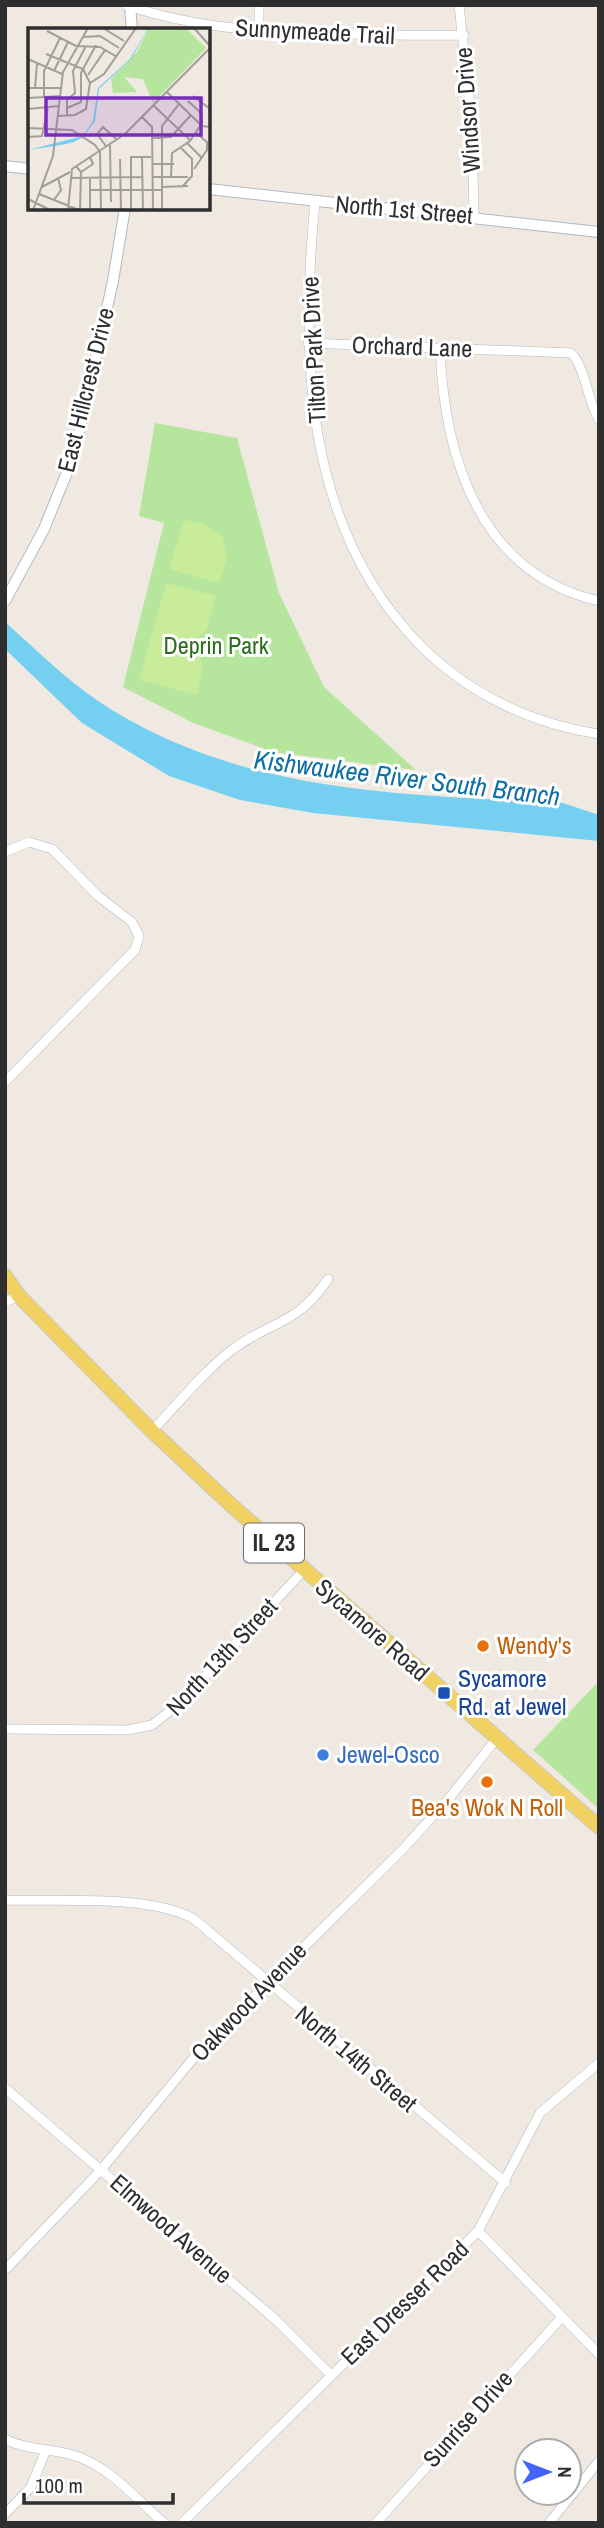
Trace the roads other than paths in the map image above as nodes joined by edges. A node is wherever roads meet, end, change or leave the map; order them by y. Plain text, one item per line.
1 (259, 5) edge
2 (459, 5) edge
3 (129, 6) edge
4 (132, 28) edge
5 (259, 32) junction
6 (464, 35) junction
7 (5, 166) edge
8 (28, 169) edge
9 (210, 189) edge
10 (315, 202) junction
11 (125, 210) edge
12 (474, 216) junction
13 (599, 232) edge
14 (308, 343) junction
15 (440, 348) junction
16 (599, 420) edge
17 (6, 600) edge
18 (599, 601) edge
19 (599, 734) edge
20 (5, 852) edge
21 (5, 1082) edge
22 (5, 1276) edge
23 (328, 1279) dead end
24 (12, 1299) edge
25 (152, 1431) junction
26 (304, 1570) junction
27 (5, 1728) edge
28 (497, 1738) junction
29 (599, 1827) edge
30 (5, 1900) edge
31 (265, 1983) junction
32 (599, 2063) edge
33 (5, 2088) edge
34 (101, 2170) junction
35 (506, 2183) junction
36 (478, 2231) junction
37 (5, 2270) edge
38 (562, 2317) junction
39 (599, 2354) edge
40 (331, 2375) junction
41 (5, 2439) edge
42 (46, 2451) junction
43 (599, 2461) edge
44 (5, 2514) edge
45 (164, 2523) edge
46 (182, 2523) edge
47 (376, 2523) edge
48 (549, 2523) edge

1 - 5 street
2 - 6 street, Windsor Drive
3 - 4 street
3 - 5 street, Sunnymeade Trail
5 - 6 street, Sunnymeade Trail
6 - 12 street, Windsor Drive
7 - 8 street
9 - 10 street, North 1st Street
10 - 12 street, North 1st Street
10 - 14 street, Tilton Park Drive
11 - 17 street, East Hillcrest Drive
12 - 13 street, North 1st Street
14 - 15 street, Orchard Lane
14 - 19 street, Tilton Park Drive
15 - 16 street, Orchard Lane
15 - 18 street
20 - 21 street
22 - 24 main road, Sycamore Road / IL 23
23 - 25 street
24 - 25 main road, Sycamore Road / IL 23
25 - 26 main road, Sycamore Road / IL 23
26 - 27 street, North 13th Street
26 - 28 main road, Sycamore Road / IL 23
28 - 29 main road, Sycamore Road / IL 23
28 - 31 street, Oakwood Avenue
30 - 31 street, North 14th Street
31 - 34 street, Oakwood Avenue
31 - 35 street, North 14th Street
32 - 35 street, East Dresser Road
33 - 34 street, Elmwood Avenue
34 - 37 street, Oakwood Avenue
34 - 40 street, Elmwood Avenue
35 - 36 street, East Dresser Road
36 - 38 street
36 - 40 street, East Dresser Road
38 - 39 street
38 - 47 street, Sunrise Drive
40 - 46 street, East Dresser Road
41 - 42 street
42 - 44 street
42 - 45 street
43 - 48 street

